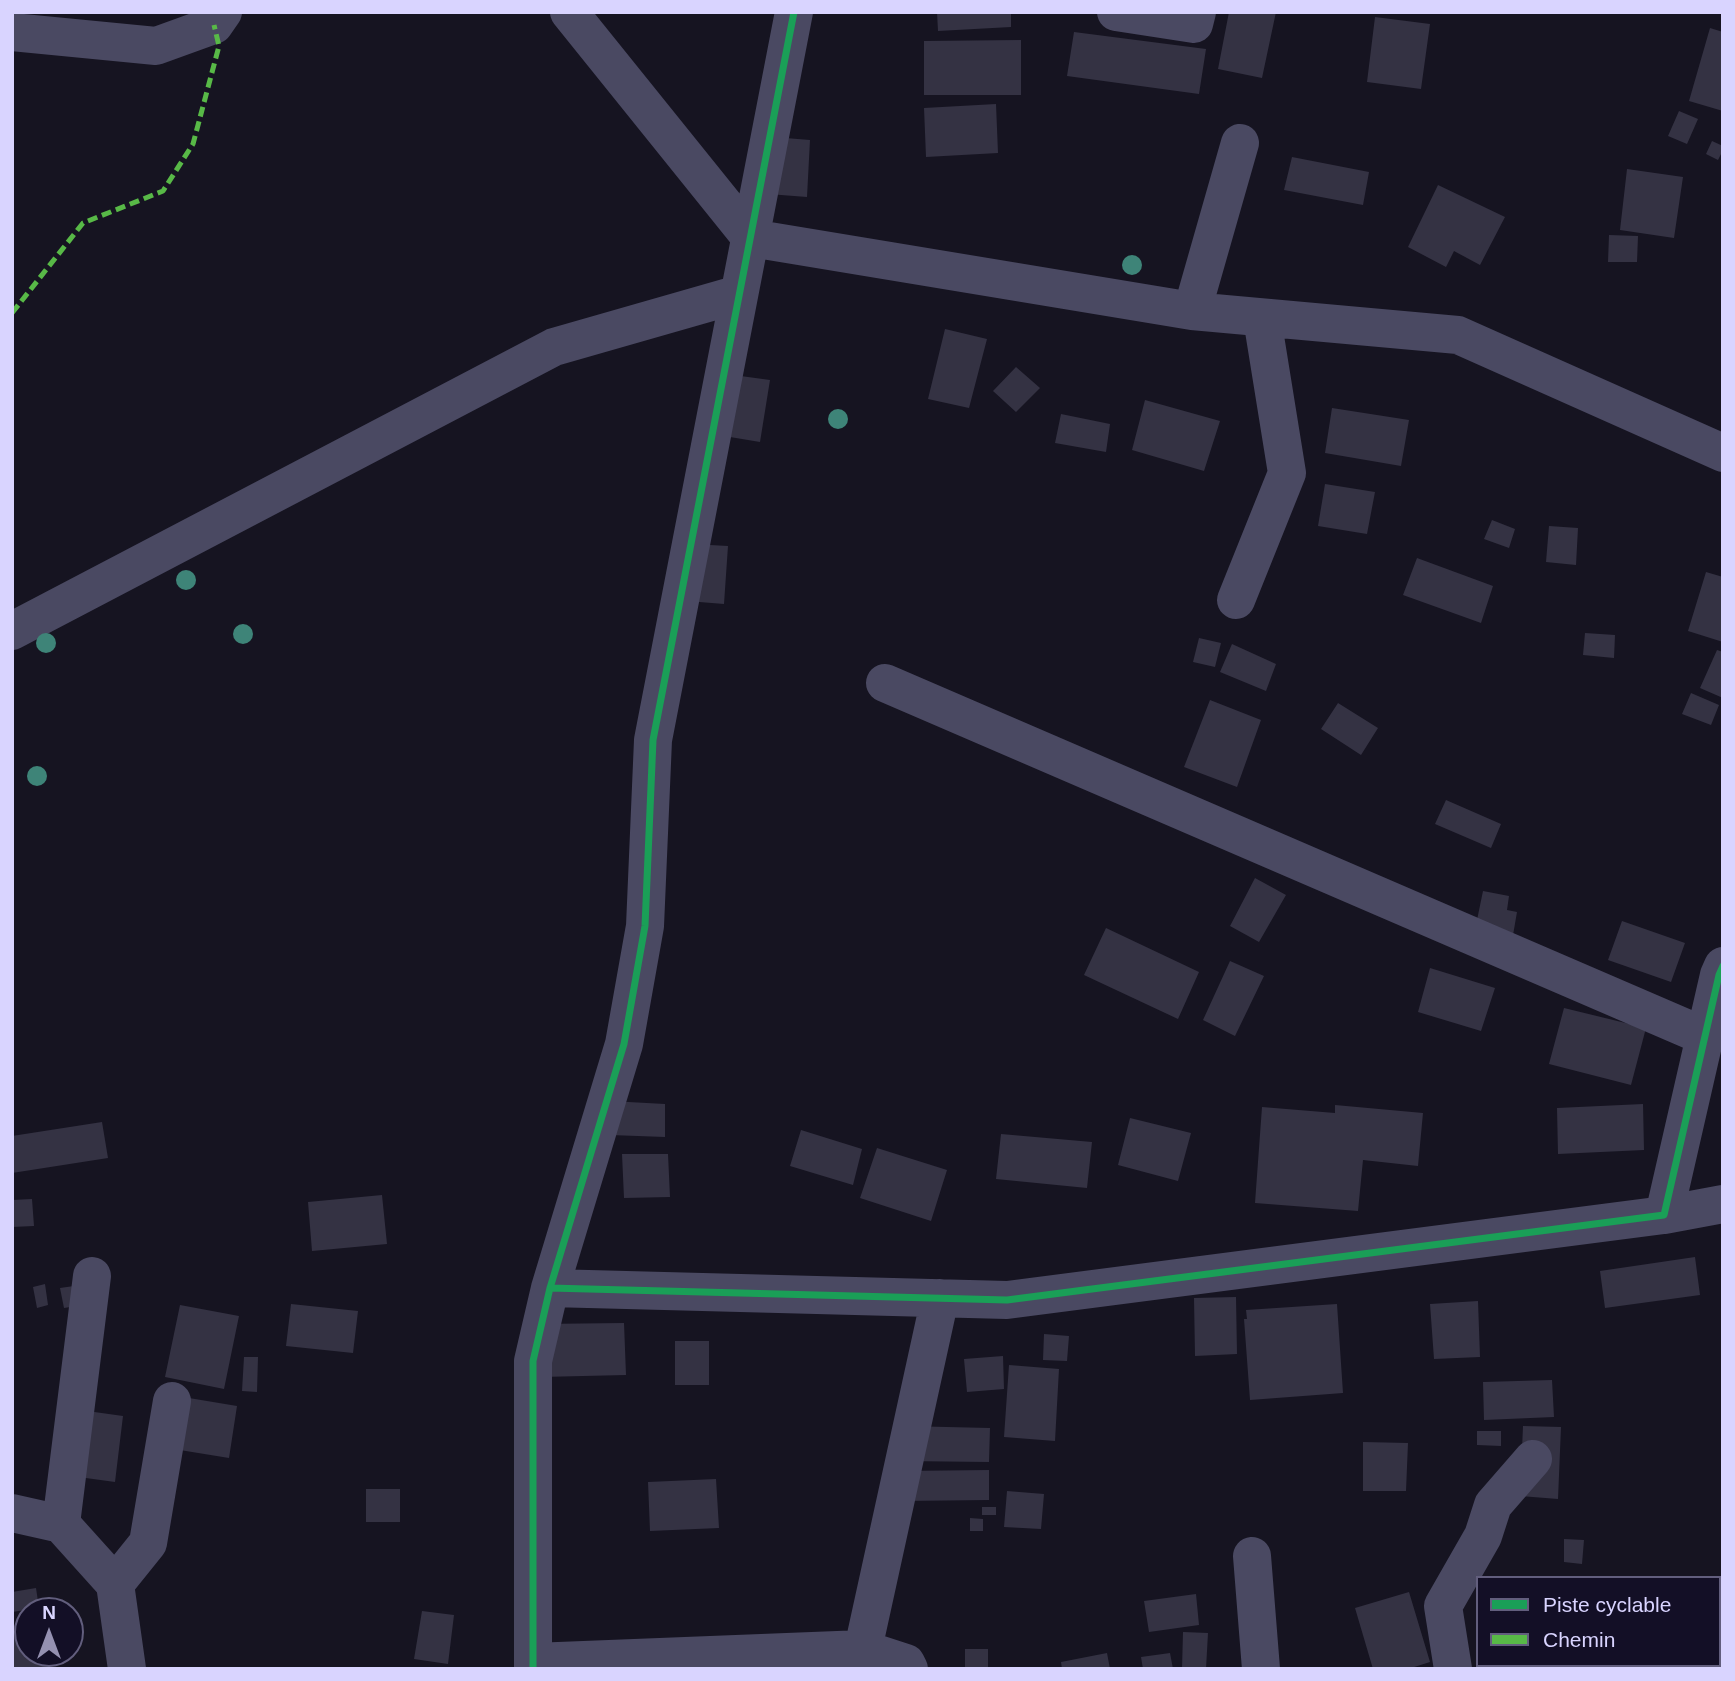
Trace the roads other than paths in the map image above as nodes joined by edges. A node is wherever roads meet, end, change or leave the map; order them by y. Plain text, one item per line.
1 (223, 12) edge
2 (569, 12) edge
3 (794, 12) edge
4 (1116, 12) edge
5 (1197, 12) edge
6 (12, 32) edge
7 (1240, 143) dead end
8 (751, 238) junction
9 (739, 294) junction
10 (1192, 311) junction
11 (1262, 318) junction
12 (1723, 453) edge
13 (1236, 600) dead end
14 (12, 631) edge
15 (886, 683) dead end
16 (1723, 965) edge
17 (1704, 1037) junction
18 (1723, 1204) edge
19 (1664, 1215) junction
20 (92, 1276) dead end
21 (550, 1287) junction
22 (940, 1298) junction
23 (172, 1401) dead end
24 (1533, 1459) dead end
25 (12, 1513) edge
26 (61, 1524) junction
27 (1252, 1556) dead end
28 (115, 1584) junction
29 (863, 1649) junction
30 (738, 1661) edge
31 (534, 1665) edge
32 (127, 1669) edge
33 (909, 1669) edge
34 (1261, 1669) edge
35 (1453, 1669) edge

1 - 6 street
2 - 8 street
3 - 8 street
4 - 5 street
7 - 10 street
8 - 9 street
8 - 10 street
9 - 14 street
9 - 21 street
10 - 11 street
11 - 12 street
11 - 13 street
15 - 17 street
16 - 17 street
17 - 19 street
18 - 19 street
19 - 22 street
20 - 26 street
21 - 22 street
21 - 31 street
22 - 29 street
23 - 28 street
24 - 35 street
25 - 26 street
26 - 28 street
27 - 34 street
28 - 32 street
29 - 30 street
29 - 33 street
30 - 31 street

